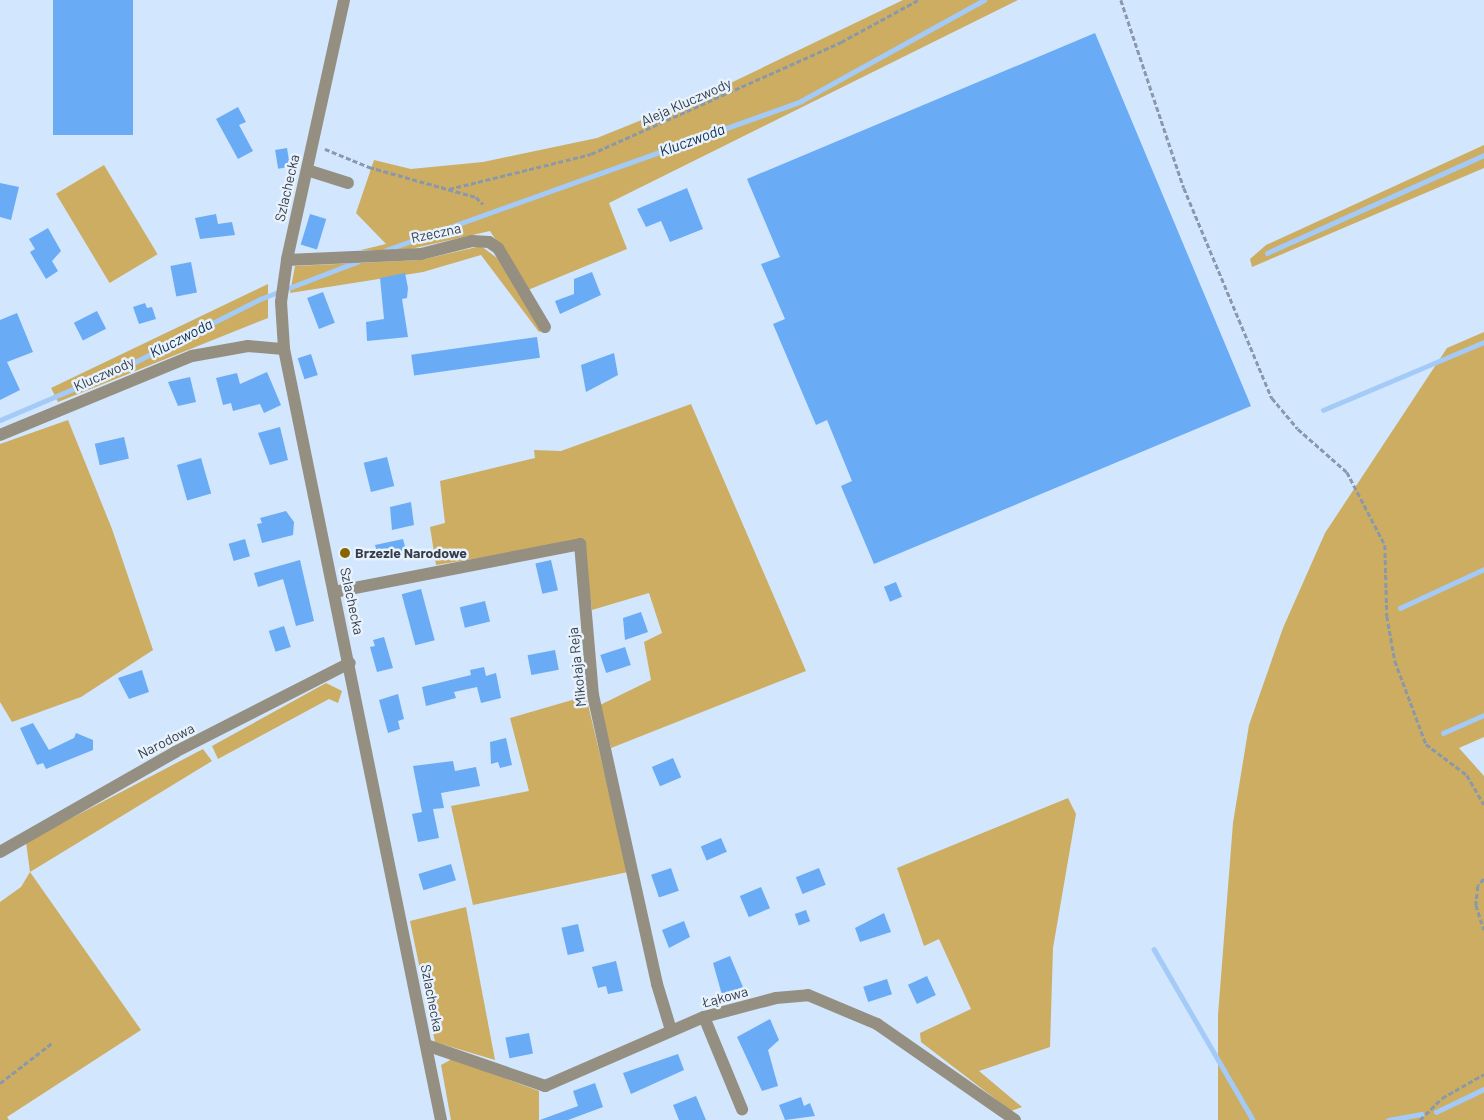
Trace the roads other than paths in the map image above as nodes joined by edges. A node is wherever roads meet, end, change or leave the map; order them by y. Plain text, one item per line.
1 (344, 0) edge
2 (306, 170) junction
3 (348, 183) dead end
4 (286, 265) junction
5 (545, 327) dead end
6 (284, 349) junction
7 (0, 435) edge
8 (334, 592) junction
9 (350, 663) junction
10 (0, 837) edge
11 (18, 840) junction
12 (0, 852) edge
13 (704, 1017) junction
14 (671, 1030) junction
15 (426, 1044) junction
16 (742, 1109) dead end
17 (441, 1120) edge
18 (1015, 1120) edge

1 - 2 street, Szlachecka
2 - 3 street
2 - 4 street, Szlachecka
4 - 5 street, Rzeczna
4 - 6 street, Szlachecka
6 - 7 street, Kluczwody
6 - 8 street, Szlachecka
8 - 9 street, Szlachecka
8 - 14 street, Mikołaja Reja
9 - 11 street, Narodowa
9 - 15 street, Szlachecka
10 - 11 street
11 - 12 street, Narodowa
13 - 14 street, Łąkowa
13 - 16 street
13 - 18 street, Łąkowa
14 - 15 street, Łąkowa
15 - 17 street, Szlachecka

